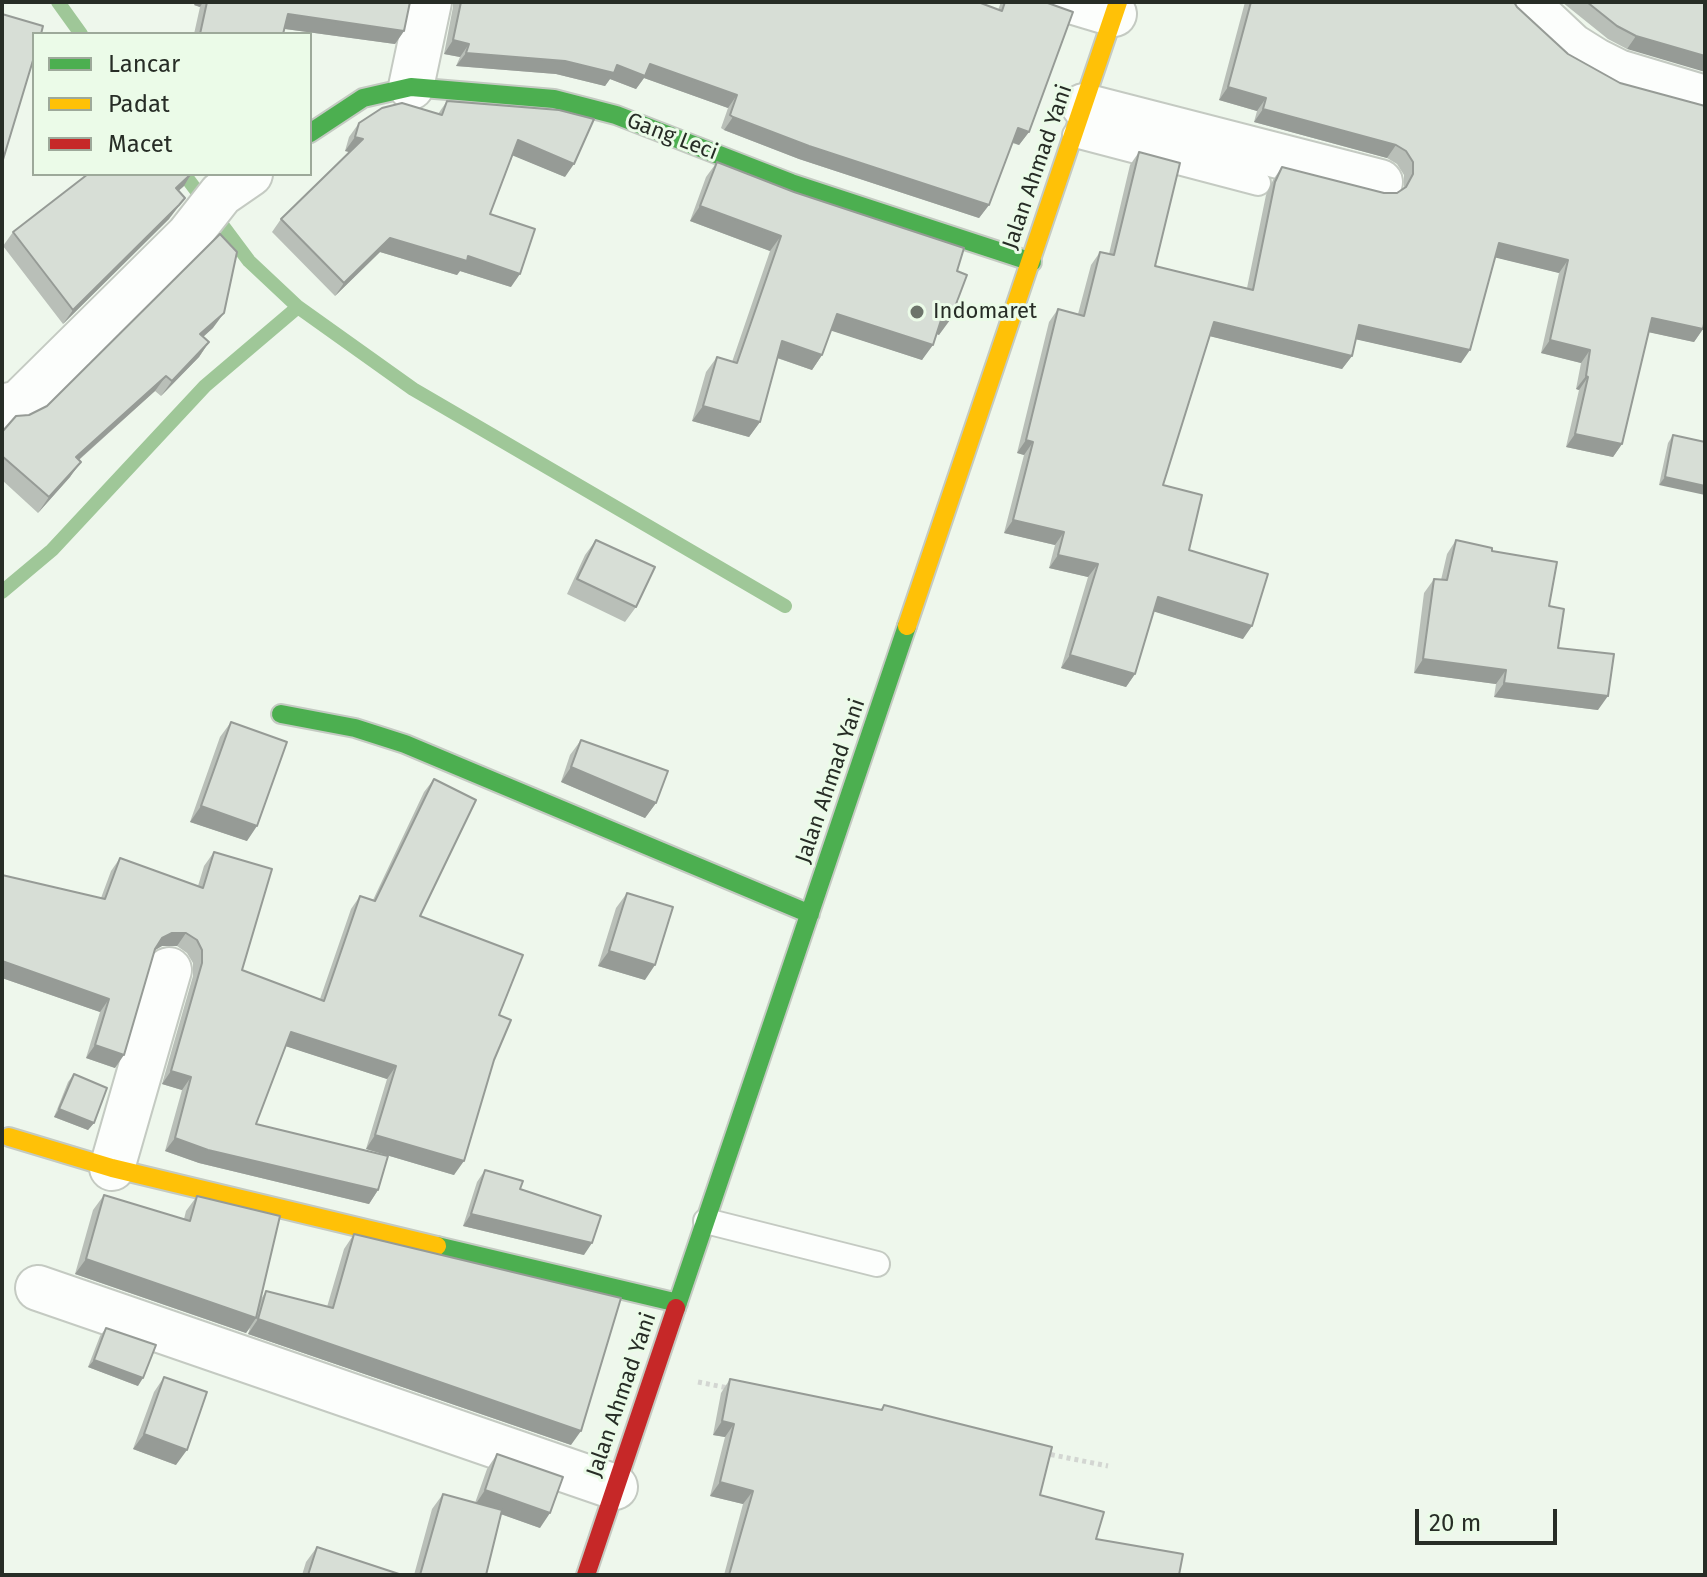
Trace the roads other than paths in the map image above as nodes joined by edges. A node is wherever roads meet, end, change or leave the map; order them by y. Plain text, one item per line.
1 (429, 2) edge
2 (1525, 2) edge
3 (1102, 6) edge
4 (411, 87) junction
5 (1705, 98) edge
6 (1079, 121) junction
7 (312, 132) edge
8 (1380, 182) dead end
9 (1258, 183) dead end
10 (235, 184) edge
11 (1032, 262) junction
12 (2, 407) edge
13 (281, 714) dead end
14 (810, 914) junction
15 (169, 970) dead end
16 (9, 1137) dead end
17 (112, 1168) junction
18 (706, 1221) junction
19 (877, 1264) dead end
20 (38, 1288) dead end
21 (678, 1303) junction
22 (615, 1487) junction
23 (586, 1575) edge

1 - 4 street
2 - 5 street
3 - 6 street, Jalan Ahmad Yani
4 - 7 street, Gang Leci
4 - 11 street, Gang Leci
6 - 8 street
6 - 9 lane
6 - 11 street, Jalan Ahmad Yani
10 - 12 street
11 - 14 street, Jalan Ahmad Yani
13 - 14 street
14 - 18 street, Jalan Ahmad Yani
15 - 17 street
16 - 17 street
17 - 21 street
18 - 19 lane
18 - 21 street, Jalan Ahmad Yani
20 - 22 street
21 - 22 street, Jalan Ahmad Yani
22 - 23 street, Jalan Ahmad Yani

